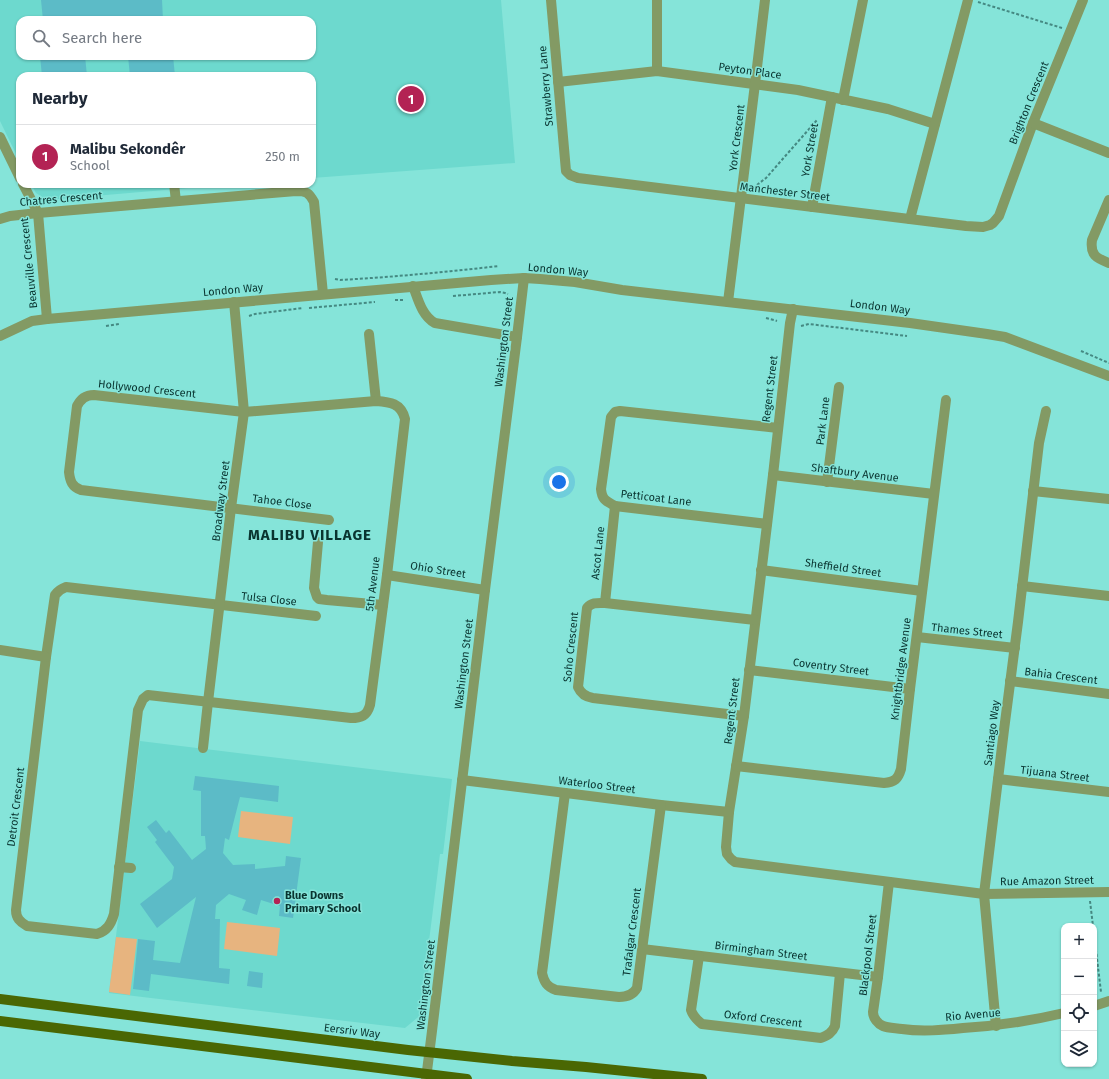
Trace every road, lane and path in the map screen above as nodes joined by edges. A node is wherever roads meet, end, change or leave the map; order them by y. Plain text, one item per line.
1 (550, 0) edge
2 (657, 0) edge
3 (765, 0) edge
4 (863, 0) edge
5 (1083, 0) edge
6 (973, 1) edge
7 (1071, 30) junction
8 (657, 71) junction
9 (558, 82) junction
10 (755, 84) junction
11 (832, 97) junction
12 (843, 100) junction
13 (822, 114) dead end
14 (935, 124) junction
15 (1033, 124) junction
16 (0, 137) edge
17 (1109, 153) edge
18 (16, 170) edge
19 (566, 171) joint
20 (25, 188) edge
21 (174, 188) edge
22 (741, 198) junction
23 (1109, 200) edge
24 (176, 201) junction
25 (812, 207) junction
26 (38, 213) junction
27 (999, 216) joint
28 (0, 219) edge
29 (910, 219) junction
30 (1109, 263) edge
31 (499, 266) dead end
32 (524, 278) junction
33 (335, 279) dead end
34 (413, 286) junction
35 (323, 294) junction
36 (508, 294) dead end
37 (453, 296) dead end
38 (403, 300) dead end
39 (381, 301) dead end
40 (388, 301) dead end
41 (234, 302) junction
42 (728, 302) junction
43 (793, 309) junction
44 (249, 316) dead end
45 (47, 319) junction
46 (801, 326) dead end
47 (369, 334) dead end
48 (0, 336) edge
49 (907, 336) dead end
50 (517, 338) junction
51 (1081, 351) dead end
52 (1109, 363) edge
53 (1109, 376) edge
54 (839, 387) dead end
55 (946, 400) dead end
56 (376, 401) junction
57 (1046, 411) dead end
58 (244, 412) junction
59 (778, 428) junction
60 (773, 475) junction
61 (827, 482) junction
62 (1033, 492) junction
63 (934, 494) junction
64 (1109, 499) edge
65 (616, 506) junction
66 (231, 508) junction
67 (329, 520) dead end
68 (767, 524) junction
69 (318, 542) dead end
70 (761, 570) junction
71 (387, 575) junction
72 (1022, 586) junction
73 (485, 590) junction
74 (922, 591) junction
75 (1109, 596) edge
76 (605, 603) junction
77 (383, 605) junction
78 (220, 606) junction
79 (316, 616) dead end
80 (755, 620) junction
81 (917, 637) junction
82 (1015, 648) junction
83 (0, 650) edge
84 (46, 657) junction
85 (749, 670) junction
86 (1010, 681) junction
87 (910, 688) junction
88 (1109, 694) edge
89 (208, 702) junction
90 (744, 716) junction
91 (203, 748) dead end
92 (736, 766) junction
93 (998, 779) junction
94 (462, 780) junction
95 (1109, 792) edge
96 (565, 793) junction
97 (661, 805) junction
98 (729, 812) junction
99 (119, 867) junction
100 (131, 868) dead end
101 (889, 882) junction
102 (1109, 892) edge
103 (1089, 893) junction
104 (984, 894) junction
105 (1093, 923) edge
106 (642, 949) junction
107 (699, 956) junction
108 (1097, 959) edge
109 (840, 973) junction
110 (878, 977) junction
111 (0, 999) edge
112 (1102, 1003) edge
113 (1061, 1014) edge
114 (0, 1021) edge
115 (884, 1026) joint
116 (996, 1026) junction
117 (429, 1052) junction
118 (426, 1076) edge
119 (467, 1079) edge
120 (702, 1079) edge

1 - 9 street, Strawberry Lane
2 - 8 street
3 - 10 street, York Crescent
4 - 12 street
5 - 7 street, Brighton Crescent
6 - 7 path
6 - 14 street
7 - 15 street, Brighton Crescent
8 - 9 street, Peyton Place
8 - 10 street, Peyton Place
9 - 19 street, Strawberry Lane
10 - 11 street, Peyton Place
10 - 22 street, York Crescent
11 - 12 street, Peyton Place
11 - 25 street, York Street
12 - 14 street, Peyton Place
13 - 22 path
14 - 29 street
15 - 17 street
15 - 27 street, Brighton Crescent
16 - 18 street
19 - 22 street, Manchester Street
20 - 26 street, Beauville Crescent
21 - 24 street
22 - 25 street, Manchester Street
22 - 42 street, York Crescent
23 - 30 street
24 - 26 street, Chatres Crescent
24 - 35 street, Chatres Crescent
25 - 29 street, Manchester Street
26 - 28 street, Chatres Crescent
26 - 45 street, Beauville Crescent
27 - 29 street, Manchester Street
31 - 33 path
32 - 34 street, London Way
32 - 42 street, London Way
32 - 50 street, Washington Street
34 - 35 street, London Way
34 - 50 street
35 - 41 street, London Way
36 - 37 path
38 - 40 path
39 - 44 path
41 - 45 street, London Way
41 - 58 street, Broadway Street
42 - 43 street, London Way
43 - 53 street, London Way
43 - 59 street, Regent Street
45 - 48 street, London Way
46 - 49 path
47 - 56 street
50 - 73 street, Washington Street
51 - 52 path
54 - 61 street, Park Lane
55 - 63 street, Knightbridge Avenue
56 - 58 street, 5th Avenue
56 - 71 street, 5th Avenue
57 - 62 street, Santiago Way
58 - 66 street, Broadway Street
58 - 66 street, Hollywood Crescent
59 - 60 street, Regent Street
59 - 65 street, Petticoat Lane
60 - 61 street, Shaftbury Avenue
60 - 68 street, Regent Street
61 - 63 street, Shaftbury Avenue
62 - 64 street
62 - 72 street, Santiago Way
63 - 74 street, Knightbridge Avenue
65 - 68 street, Petticoat Lane
65 - 76 street, Ascot Lane
66 - 67 street, Tahoe Close
66 - 78 street, Broadway Street
68 - 70 street, Regent Street
69 - 77 street
70 - 74 street, Sheffield Street
70 - 80 street, Regent Street
71 - 73 street, Ohio Street
71 - 77 street, 5th Avenue
72 - 75 street
72 - 82 street, Santiago Way
73 - 94 street, Washington Street
74 - 81 street, Knightbridge Avenue
76 - 80 street, Soho Crescent
76 - 90 street, Soho Crescent
77 - 89 street, 5th Avenue
78 - 79 street, Tulsa Close
78 - 84 street, Detroit Crescent
78 - 89 street, Broadway Street
80 - 85 street, Regent Street
81 - 82 street, Thames Street
81 - 87 street, Knightbridge Avenue
82 - 86 street, Santiago Way
83 - 84 street
84 - 99 street, Detroit Crescent
85 - 87 street, Coventry Street
85 - 90 street, Regent Street
86 - 88 street, Bahia Crescent
86 - 93 street, Santiago Way
87 - 92 street, Knightbridge Avenue
89 - 91 street, Broadway Street
89 - 99 street, Detroit Crescent
90 - 92 street, Regent Street
92 - 98 street, Regent Street
93 - 95 street, Tijuana Street
93 - 104 street, Santiago Way
94 - 96 street, Waterloo Street
94 - 117 street, Washington Street
96 - 97 street, Waterloo Street
96 - 106 street, Trafalgar Crescent
97 - 98 street, Waterloo Street
97 - 106 street, Trafalgar Crescent
98 - 101 street, Regent Street
99 - 100 street
101 - 104 street, Regent Street
101 - 110 street, Blackpool Street
102 - 103 street, Rue Amazon Street
103 - 104 street, Rue Amazon Street
103 - 105 path
104 - 116 street, Santiago Way
106 - 107 street, Birmingham Street
107 - 109 street, Birmingham Street
107 - 109 street, Oxford Crescent
108 - 112 path
109 - 110 street, Birmingham Street
110 - 115 street, Blackpool Street
111 - 117 main road, Eersriv Way
113 - 116 street, Rio Avenue
114 - 118 main road
115 - 116 street, Rio Avenue
117 - 118 street, Washington Street
117 - 120 main road, Eersriv Way
118 - 119 main road

